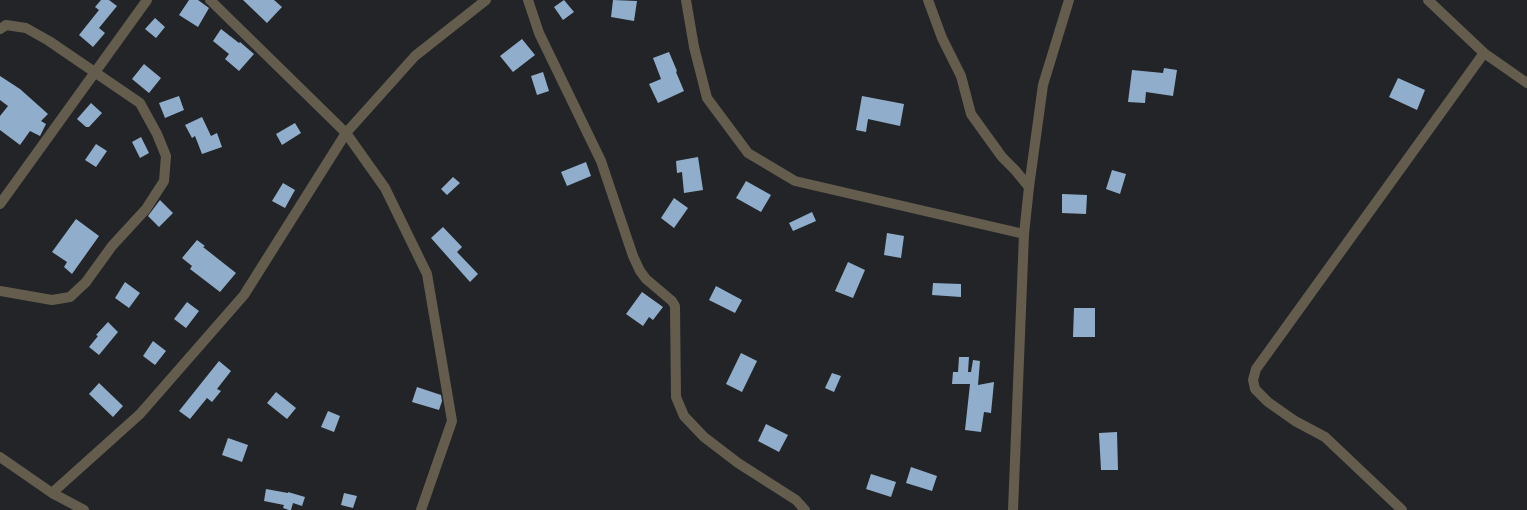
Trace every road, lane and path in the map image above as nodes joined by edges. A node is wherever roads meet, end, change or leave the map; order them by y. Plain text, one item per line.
1 (147, 0) edge
2 (210, 0) edge
3 (486, 0) edge
4 (528, 0) edge
5 (686, 0) edge
6 (928, 0) edge
7 (1069, 0) edge
8 (1428, 0) edge
9 (0, 29) edge
10 (1484, 53) junction
11 (95, 71) junction
12 (1527, 83) edge
13 (346, 133) junction
14 (1029, 188) junction
15 (0, 204) edge
16 (1024, 234) junction
17 (0, 291) edge
18 (0, 457) edge
19 (52, 493) junction
20 (84, 510) edge
21 (421, 510) edge
22 (805, 510) edge
23 (1013, 510) edge
24 (1402, 510) edge

1 - 11 street
2 - 13 street
3 - 13 street
4 - 22 street
5 - 16 street
6 - 14 street
7 - 14 street
8 - 10 street
9 - 11 street
10 - 12 street
10 - 24 street
11 - 15 street
11 - 17 street
13 - 19 street
13 - 21 street
14 - 16 street
16 - 23 street
18 - 19 street
19 - 20 street

